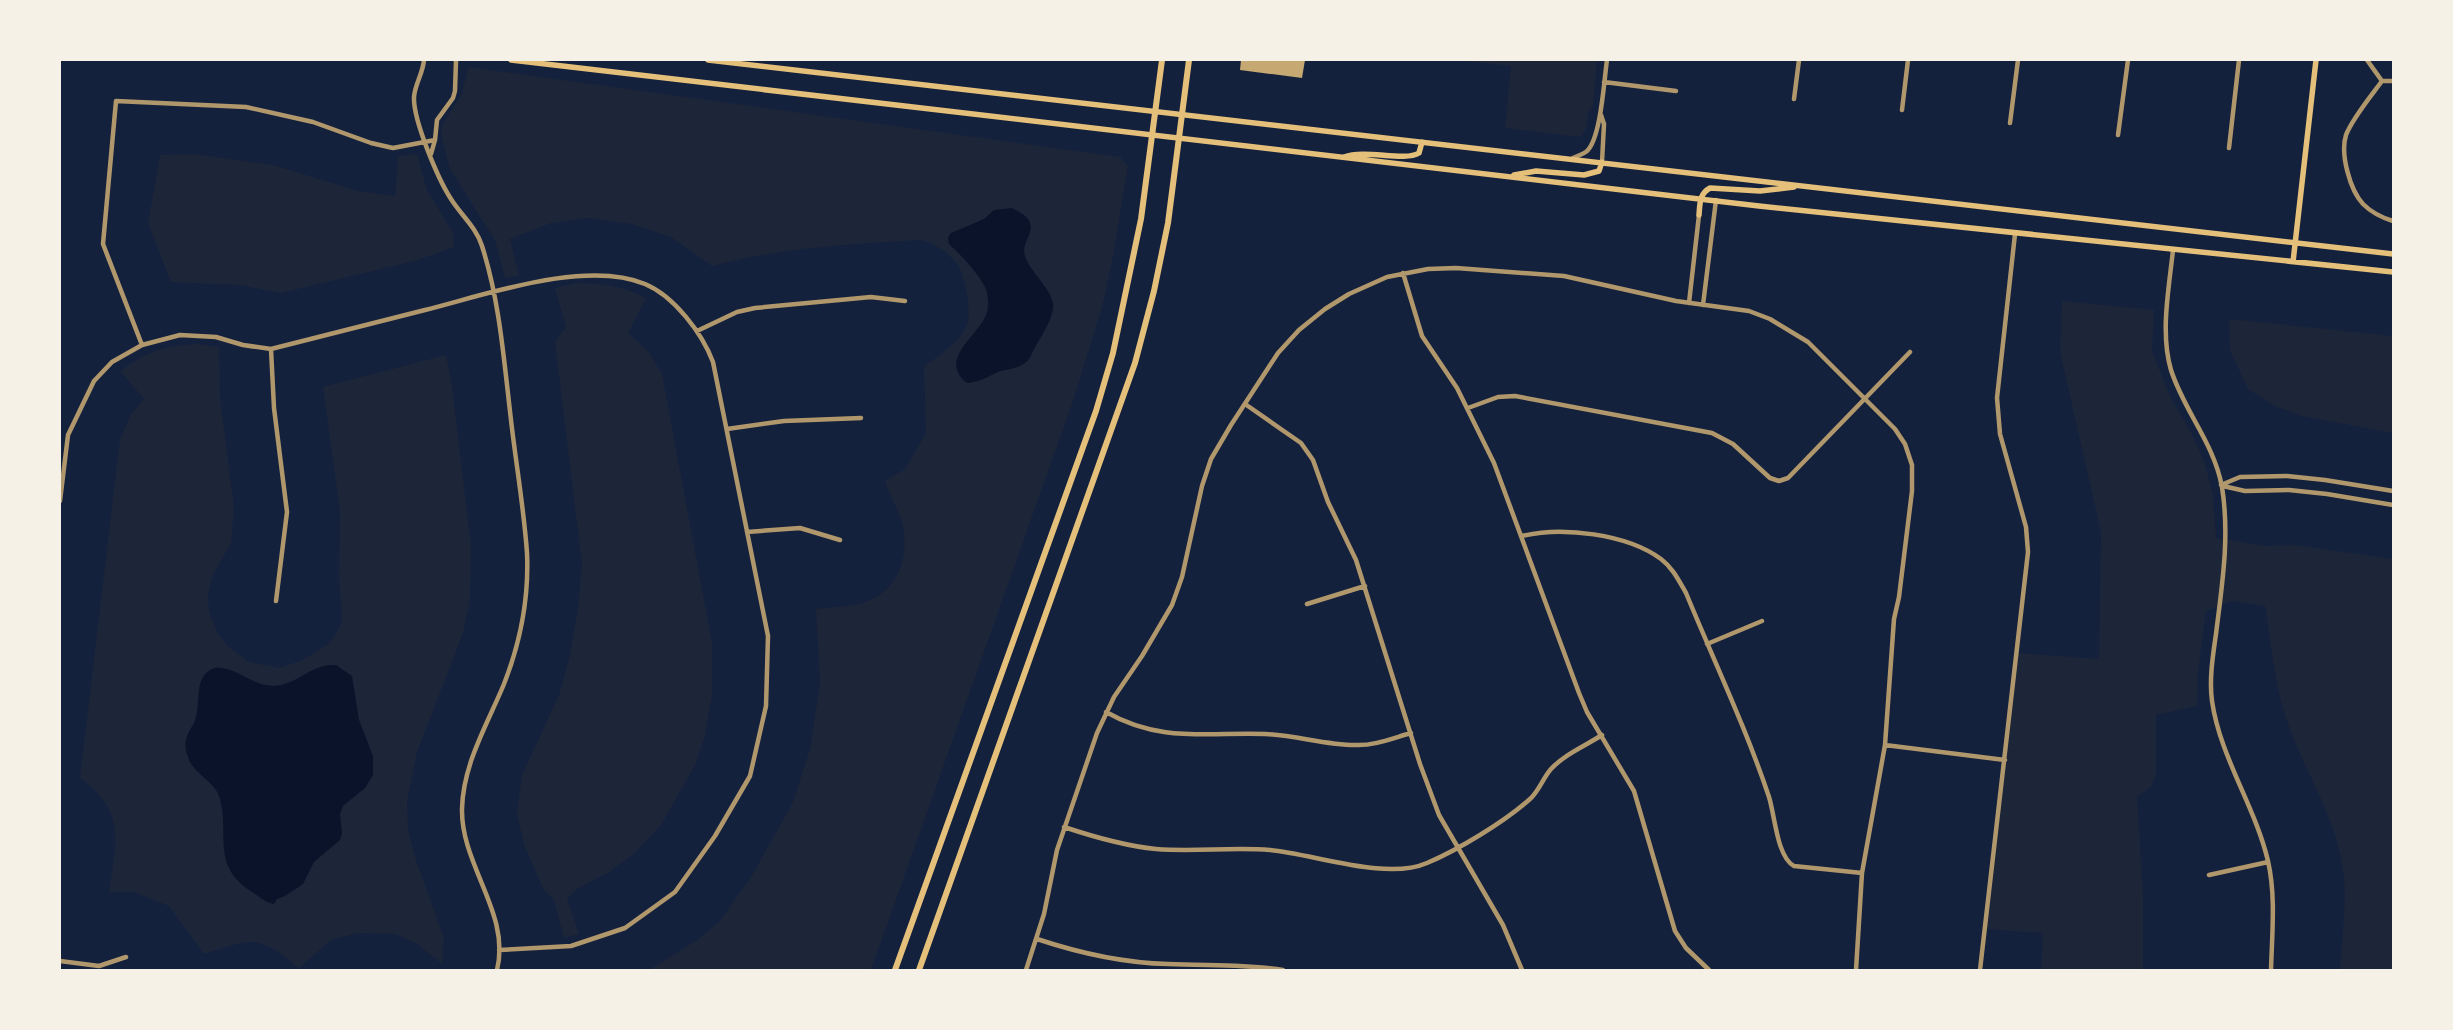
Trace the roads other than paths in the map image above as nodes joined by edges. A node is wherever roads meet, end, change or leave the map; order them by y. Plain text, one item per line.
1 (424, 60) edge
2 (456, 60) edge
3 (511, 60) edge
4 (708, 60) edge
5 (1162, 60) edge
6 (1189, 60) edge
7 (1607, 60) edge
8 (1799, 60) edge
9 (1908, 60) edge
10 (2018, 60) edge
11 (2128, 60) edge
12 (2239, 60) edge
13 (2316, 60) edge
14 (2368, 60) edge
15 (2382, 81) junction
16 (2393, 81) edge
17 (1604, 82) junction
18 (1676, 91) dead end
19 (1794, 99) dead end
20 (1902, 110) dead end
21 (1156, 111) junction
22 (1182, 114) junction
23 (1601, 116) junction
24 (2010, 123) dead end
25 (2118, 135) dead end
26 (1153, 136) junction
27 (1179, 139) junction
28 (435, 140) junction
29 (423, 142) junction
30 (1422, 142) junction
31 (2229, 148) dead end
32 (431, 154) junction
33 (1342, 158) junction
34 (1573, 158) junction
35 (1602, 162) junction
36 (1505, 176) junction
37 (1806, 186) junction
38 (1701, 198) junction
39 (1716, 200) junction
40 (1699, 215) joint
41 (2393, 221) edge
42 (2015, 234) junction
43 (2295, 244) junction
44 (2173, 250) junction
45 (2393, 254) edge
46 (2293, 262) junction
47 (2393, 272) edge
48 (1403, 273) junction
49 (493, 292) junction
50 (905, 301) dead end
51 (1689, 303) junction
52 (1702, 305) junction
53 (697, 331) junction
54 (142, 345) junction
55 (271, 349) junction
56 (1910, 352) dead end
57 (1864, 398) junction
58 (1245, 404) junction
59 (1468, 408) junction
60 (861, 418) dead end
61 (727, 429) junction
62 (2221, 485) junction
63 (2393, 491) edge
64 (60, 501) edge
65 (2393, 505) edge
66 (747, 532) junction
67 (1522, 536) junction
68 (840, 540) dead end
69 (1365, 586) junction
70 (276, 601) dead end
71 (1307, 604) dead end
72 (1762, 621) dead end
73 (1707, 644) junction
74 (1106, 712) junction
75 (1411, 733) junction
76 (1602, 735) junction
77 (1885, 745) junction
78 (2005, 760) junction
79 (1064, 827) junction
80 (1458, 847) junction
81 (2268, 862) junction
82 (1862, 873) junction
83 (2209, 875) dead end
84 (1037, 939) junction
85 (499, 950) junction
86 (126, 957) dead end
87 (60, 961) edge
88 (497, 970) edge
89 (895, 970) edge
90 (918, 970) edge
91 (1026, 970) edge
92 (1283, 970) edge
93 (1522, 970) edge
94 (1709, 970) edge
95 (1856, 970) edge
96 (1980, 970) edge
97 (2271, 970) edge

1 - 29 street
2 - 28 street
3 - 26 main road
4 - 21 main road
5 - 21 main road
6 - 22 main road
7 - 17 street
8 - 19 street
9 - 20 street
10 - 24 street
11 - 25 street
12 - 31 street
13 - 43 main road
14 - 15 street
15 - 16 street
15 - 41 street
17 - 18 street
17 - 23 street
21 - 22 main road
21 - 26 main road
22 - 27 main road
22 - 30 main road
23 - 34 street
23 - 35 street
26 - 27 main road
26 - 89 main road
27 - 33 main road
27 - 90 main road
28 - 29 street
28 - 32 street
29 - 32 street
29 - 54 street
30 - 33 main road
30 - 34 main road
32 - 49 street
33 - 36 main road
34 - 35 main road
35 - 36 main road
35 - 37 main road
36 - 38 main road
37 - 38 main road
37 - 43 main road
38 - 39 main road
38 - 40 main road
39 - 42 main road
39 - 52 street
40 - 51 street
42 - 44 main road
42 - 78 street
43 - 45 main road
43 - 46 main road
44 - 46 main road
44 - 62 street
46 - 47 main road
48 - 51 street
48 - 58 street
48 - 59 street
49 - 53 street
49 - 55 street
49 - 85 street
50 - 53 street
51 - 52 street
52 - 57 street
53 - 61 street
54 - 55 street
54 - 64 street
55 - 70 street
56 - 57 street
57 - 59 street
57 - 77 street
58 - 69 street
58 - 74 street
59 - 67 street
60 - 61 street
61 - 66 street
62 - 63 street
62 - 65 street
62 - 81 street
66 - 68 street
66 - 85 street
67 - 73 street
67 - 76 street
69 - 71 street
69 - 75 street
72 - 73 street
73 - 82 street
74 - 75 street
74 - 79 street
75 - 80 street
76 - 80 street
76 - 94 street
77 - 78 street
77 - 82 street
78 - 96 street
79 - 80 street
79 - 84 street
80 - 93 street
81 - 83 street
81 - 97 street
82 - 95 street
84 - 91 street
84 - 92 street
85 - 88 street
86 - 87 street

